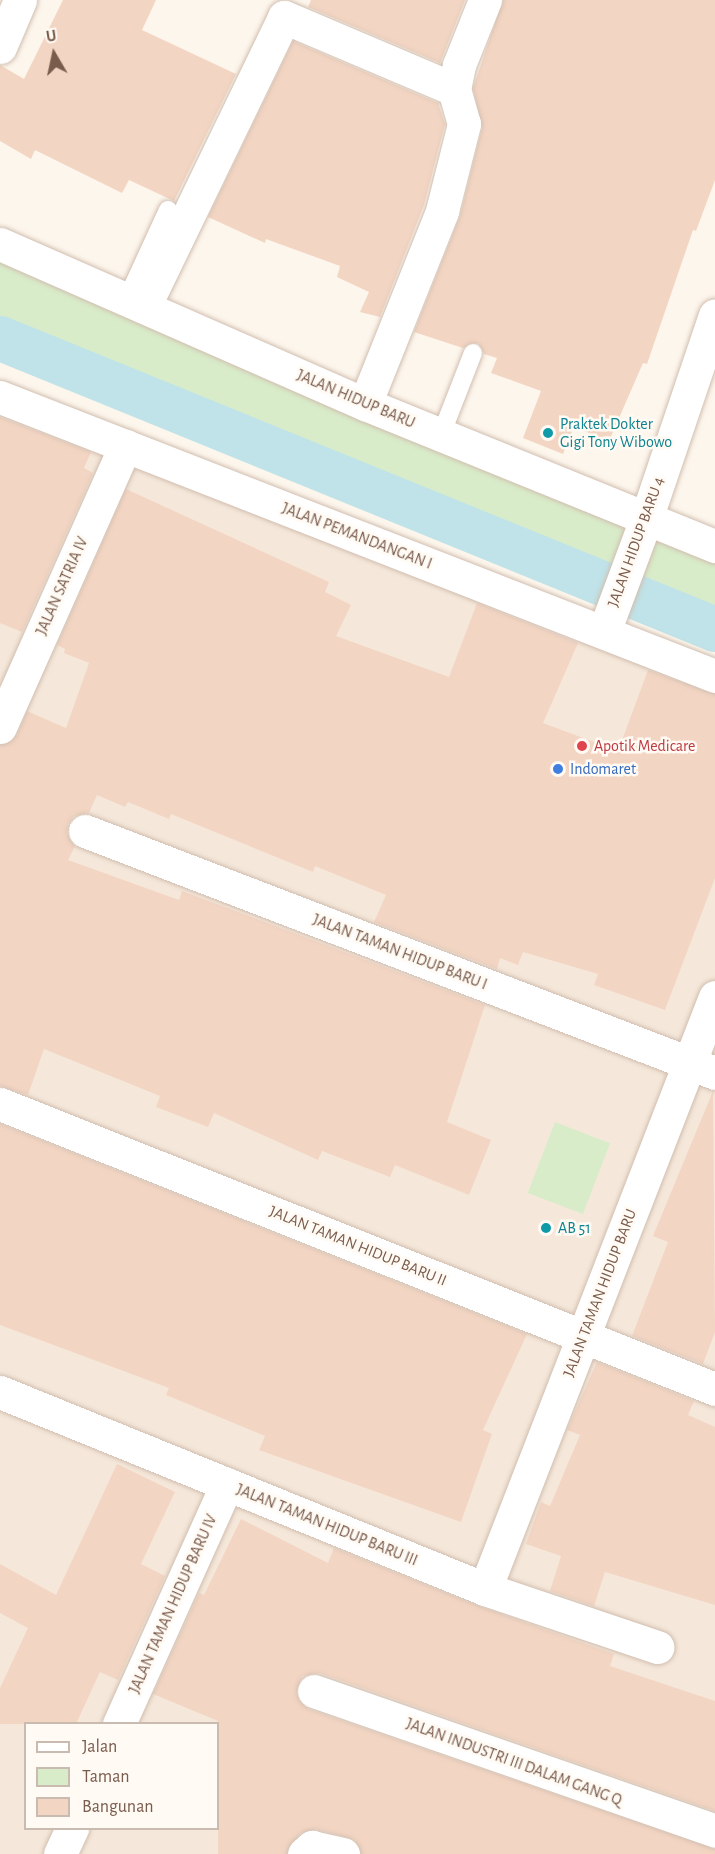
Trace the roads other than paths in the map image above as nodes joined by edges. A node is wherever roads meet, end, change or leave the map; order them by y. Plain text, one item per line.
1 (20, 0) edge
2 (485, 0) edge
3 (0, 47) edge
4 (454, 88) junction
5 (168, 210) dead end
6 (0, 244) edge
7 (136, 303) junction
8 (715, 315) edge
9 (474, 353) dead end
10 (0, 397) edge
11 (365, 404) junction
12 (441, 435) junction
13 (125, 446) junction
14 (641, 533) junction
15 (715, 546) edge
16 (607, 620) junction
17 (715, 676) edge
18 (0, 727) edge
19 (85, 831) dead end
20 (715, 997) edge
21 (702, 1068) edge
22 (0, 1104) edge
23 (584, 1335) junction
24 (715, 1389) edge
25 (0, 1392) edge
26 (227, 1484) junction
27 (485, 1589) junction
28 (657, 1647) dead end
29 (314, 1691) dead end
30 (120, 1722) edge
31 (71, 1830) edge
32 (715, 1832) edge
33 (60, 1854) edge
34 (304, 1854) edge
35 (343, 1854) edge

1 - 3 street
2 - 4 street
4 - 7 street
4 - 11 street
5 - 7 lane
6 - 7 street, JALAN HIDUP BARU
7 - 11 street, JALAN HIDUP BARU
8 - 14 street, JALAN HIDUP BARU 4
9 - 12 lane
10 - 13 street, JALAN PEMANDANGAN I
11 - 12 street, JALAN HIDUP BARU
12 - 14 street, JALAN HIDUP BARU
13 - 16 street, JALAN PEMANDANGAN I
13 - 18 street, JALAN SATRIA IV
14 - 15 street, JALAN HIDUP BARU
14 - 16 street, JALAN HIDUP BARU 4
16 - 17 street, JALAN PEMANDANGAN I
19 - 21 street, JALAN TAMAN HIDUP BARU I
20 - 21 street, JALAN TAMAN HIDUP BARU
21 - 23 street, JALAN TAMAN HIDUP BARU
22 - 23 street, JALAN TAMAN HIDUP BARU II
23 - 24 street, JALAN TAMAN HIDUP BARU II
23 - 27 street, JALAN TAMAN HIDUP BARU
25 - 26 street, JALAN TAMAN HIDUP BARU III
26 - 27 street, JALAN TAMAN HIDUP BARU III
26 - 30 street, JALAN TAMAN HIDUP BARU IV
27 - 28 street, JALAN TAMAN HIDUP BARU III
29 - 32 street, JALAN INDUSTRI III DALAM GANG Q
31 - 33 street
34 - 35 street

